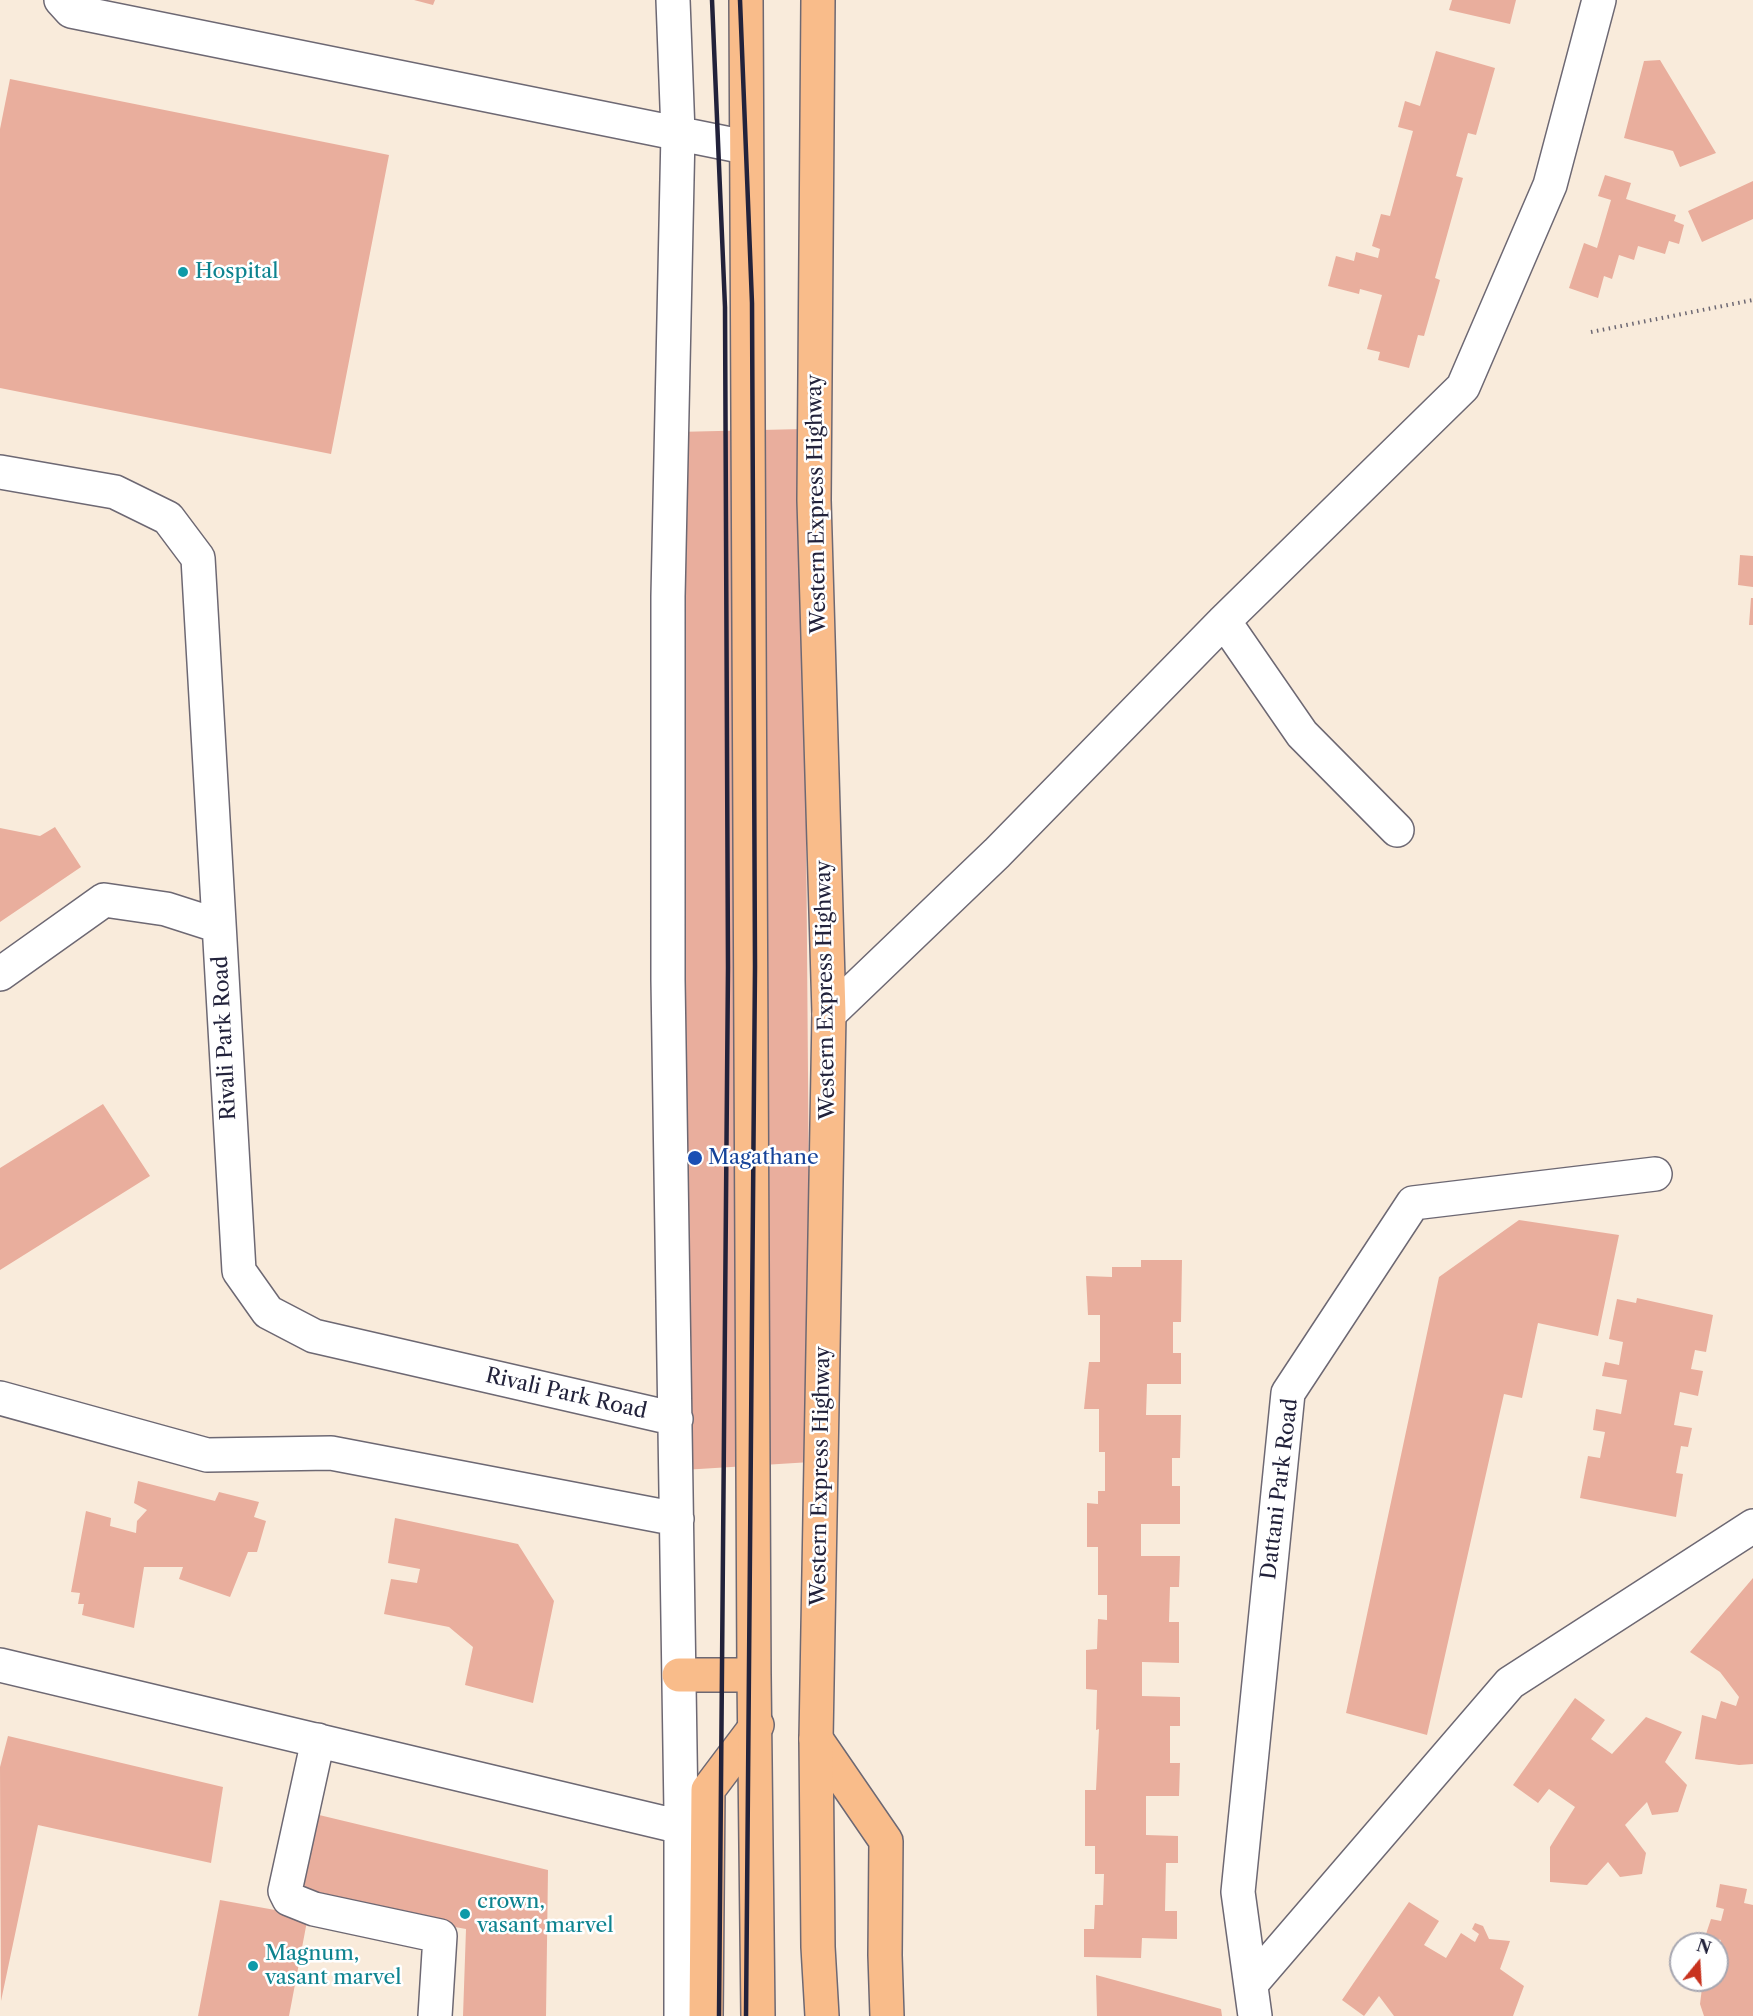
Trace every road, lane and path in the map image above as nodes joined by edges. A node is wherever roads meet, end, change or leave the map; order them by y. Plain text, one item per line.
1 (60, 0) edge
2 (674, 0) edge
3 (746, 0) edge
4 (818, 0) edge
5 (1599, 0) edge
6 (678, 133) junction
7 (746, 147) junction
8 (1753, 300) edge
9 (1591, 332) dead end
10 (0, 472) edge
11 (1224, 621) junction
12 (1397, 830) dead end
13 (219, 926) junction
14 (0, 974) edge
15 (829, 1014) junction
16 (1654, 1174) dead end
17 (0, 1398) edge
18 (676, 1419) junction
19 (677, 1519) junction
20 (1753, 1526) edge
21 (0, 1665) edge
22 (679, 1675) junction
23 (754, 1675) junction
24 (757, 1725) junction
25 (816, 1739) junction
26 (318, 1740) junction
27 (694, 1828) junction
28 (1251, 1984) junction
29 (435, 2016) edge
30 (681, 2016) edge
31 (706, 2016) edge
32 (758, 2016) edge
33 (822, 2016) edge
34 (888, 2016) edge
35 (1255, 2016) edge

1 - 6 street
2 - 6 street
3 - 7 main road
4 - 15 main road, Western Express Highway
5 - 11 street
6 - 7 street
6 - 18 street
7 - 23 main road
8 - 9 path
10 - 13 street, Rivali Park Road
11 - 12 street
11 - 15 street
13 - 14 street
13 - 18 street, Rivali Park Road
15 - 25 main road, Western Express Highway
16 - 28 street, Dattani Park Road
17 - 19 street
18 - 19 street
19 - 22 street
20 - 28 street
21 - 26 street
22 - 23 main road
22 - 27 street
23 - 24 main road
24 - 27 main road
24 - 32 main road
25 - 33 main road, Western Express Highway
25 - 34 main road
26 - 27 street
26 - 29 street
27 - 30 street
27 - 31 main road
28 - 35 street, Dattani Park Road

